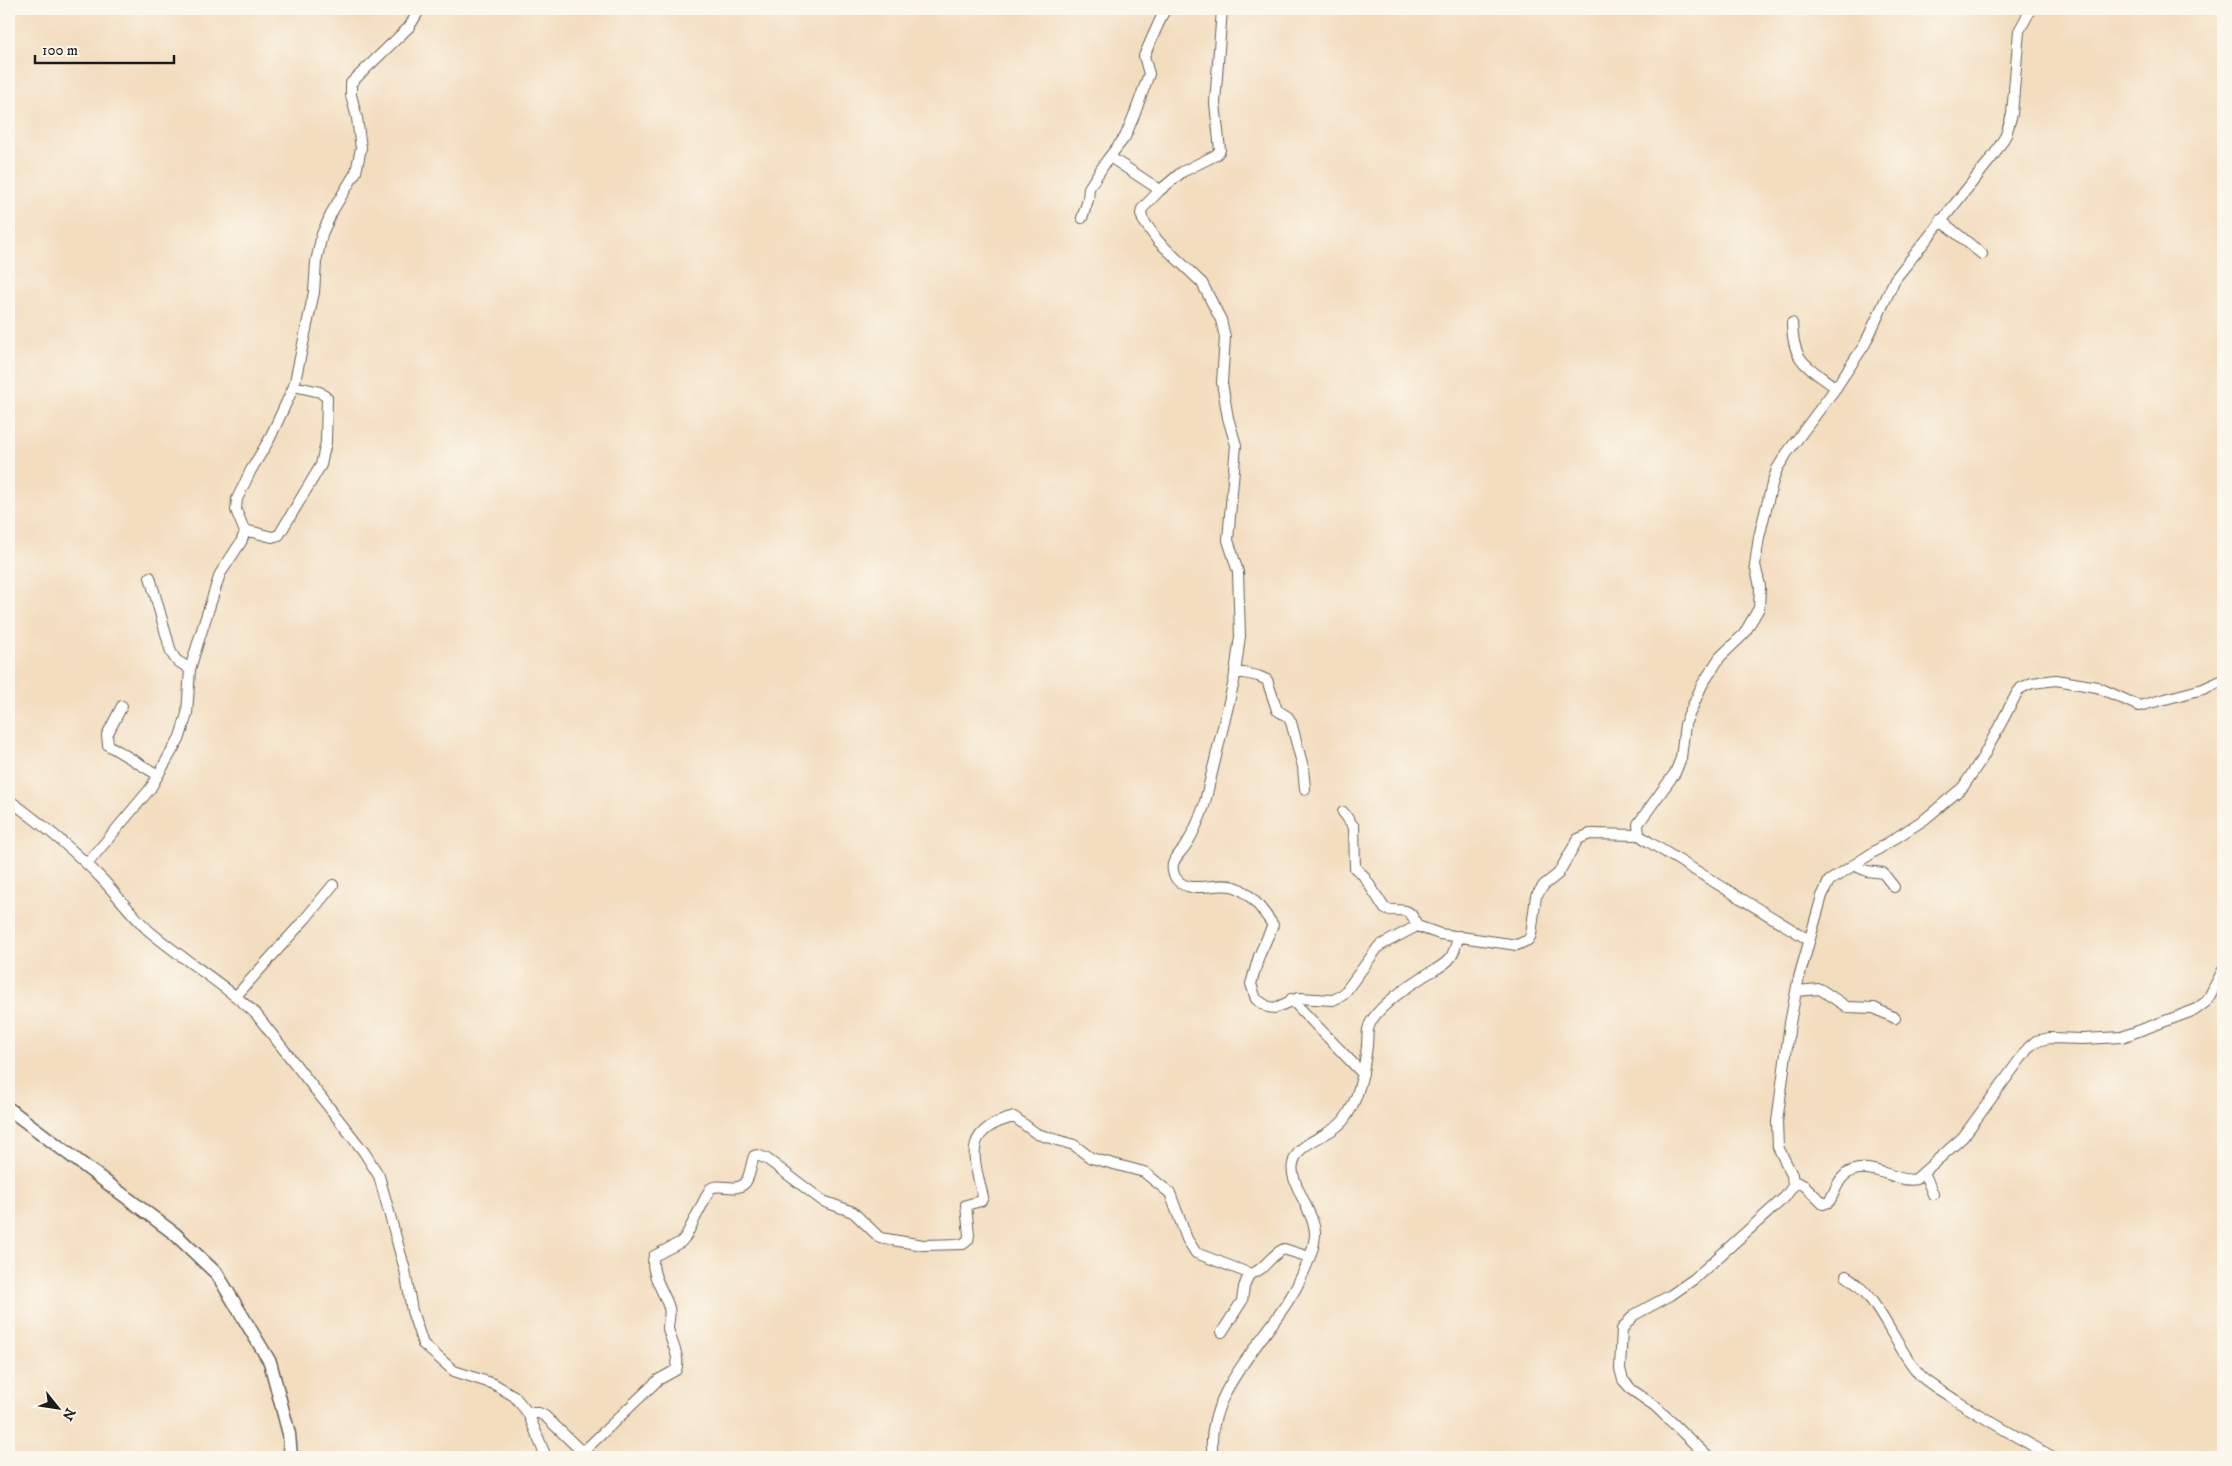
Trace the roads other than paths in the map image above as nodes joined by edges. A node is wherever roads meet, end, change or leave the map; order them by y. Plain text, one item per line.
1 (420, 9) edge
2 (1165, 9) edge
3 (1222, 9) edge
4 (2031, 9) edge
5 (1110, 157) junction
6 (1160, 190) junction
7 (1082, 218) dead end
8 (1940, 220) junction
9 (1982, 254) dead end
10 (1792, 323) dead end
11 (294, 386) junction
12 (1836, 388) junction
13 (245, 530) junction
14 (150, 577) dead end
15 (190, 669) junction
16 (1235, 672) junction
17 (2223, 680) edge
18 (122, 706) dead end
19 (158, 775) junction
20 (1305, 789) dead end
21 (9, 800) edge
22 (1343, 812) dead end
23 (1639, 835) junction
24 (87, 864) junction
25 (1853, 866) junction
26 (333, 886) dead end
27 (1894, 887) dead end
28 (1417, 926) junction
29 (1458, 936) junction
30 (1809, 940) junction
31 (2223, 970) edge
32 (1796, 992) junction
33 (237, 996) junction
34 (1291, 999) junction
35 (1895, 1018) dead end
36 (1363, 1074) junction
37 (9, 1109) edge
38 (1924, 1172) junction
39 (1794, 1181) junction
40 (1933, 1194) dead end
41 (1309, 1257) junction
42 (1248, 1274) junction
43 (1846, 1276) dead end
44 (1222, 1332) dead end
45 (528, 1413) junction
46 (291, 1457) edge
47 (546, 1457) edge
48 (1213, 1457) edge
49 (1708, 1457) edge
50 (2053, 1457) edge

1 - 11 street
2 - 5 street
3 - 6 street
4 - 8 street
5 - 6 street
5 - 7 street
6 - 16 street
8 - 9 street
8 - 12 street
10 - 12 street
11 - 13 street
11 - 13 street
12 - 23 street
13 - 15 street
14 - 15 street
15 - 19 street
16 - 20 street
16 - 34 street
17 - 25 street
18 - 19 street
19 - 24 street
21 - 24 street
22 - 28 street
23 - 29 street
23 - 30 street
24 - 33 street
25 - 27 street
25 - 30 street
26 - 33 street
28 - 29 street
28 - 34 street
29 - 36 street
30 - 32 street
31 - 38 street
32 - 35 street
32 - 39 street
33 - 45 street
34 - 36 street
36 - 41 street
37 - 46 main road
38 - 39 street
38 - 40 street
39 - 49 street
41 - 42 street
41 - 48 street
42 - 44 street
42 - 45 street
43 - 50 street
45 - 47 street

